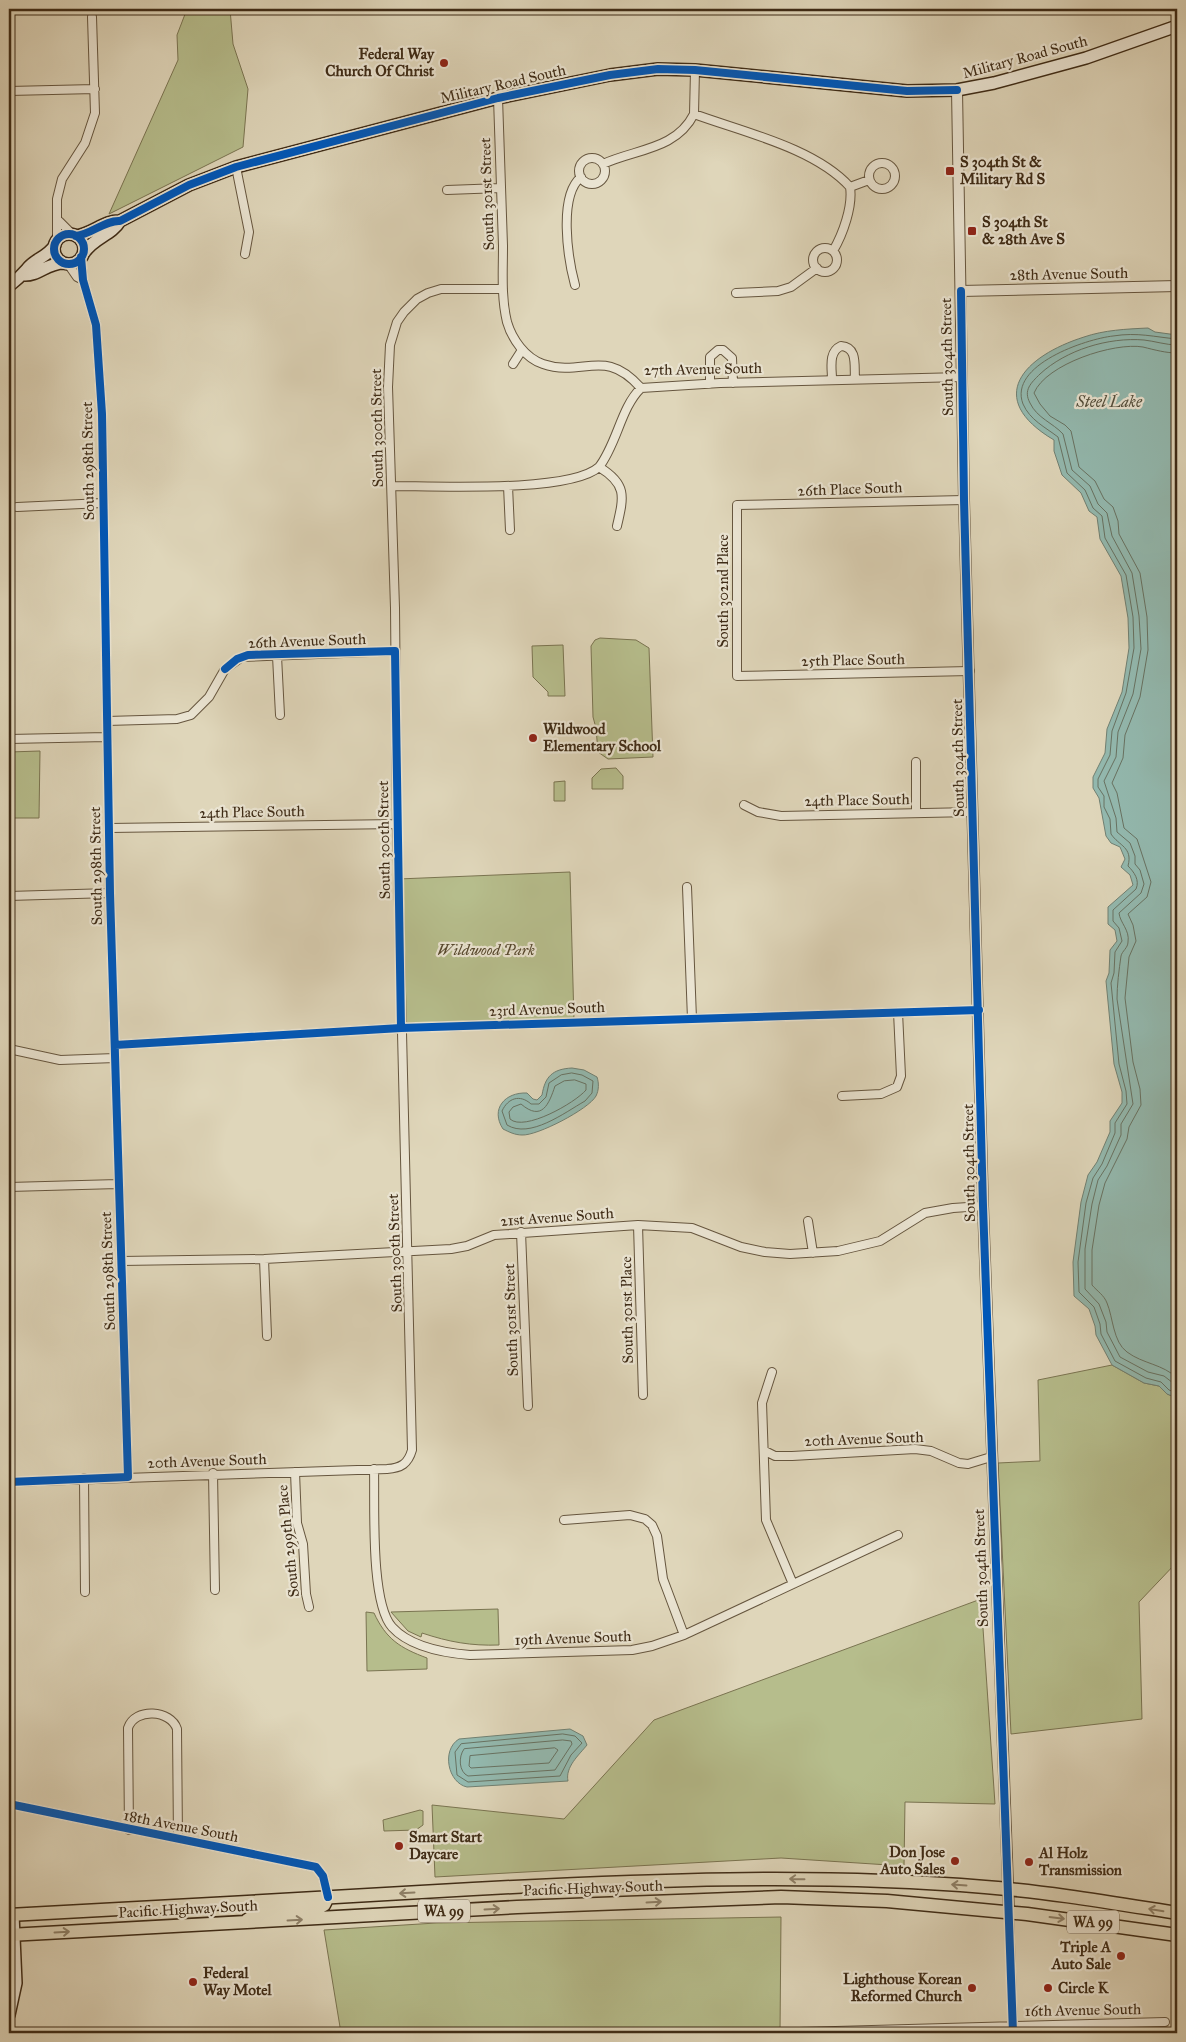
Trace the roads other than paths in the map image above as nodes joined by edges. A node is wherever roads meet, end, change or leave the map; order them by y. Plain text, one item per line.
1 (92, 17) dead end
2 (1177, 26) edge
3 (695, 70) junction
4 (95, 89) junction
5 (957, 90) junction
6 (9, 91) edge
7 (498, 98) junction
8 (694, 114) junction
9 (603, 164) junction
10 (236, 166) junction
11 (581, 177) junction
12 (870, 180) dead end
13 (850, 187) junction
14 (501, 188) junction
15 (447, 190) dead end
16 (58, 220) junction
17 (120, 221) junction
18 (74, 235) junction
19 (56, 243) junction
20 (833, 251) junction
21 (245, 254) dead end
22 (82, 255) junction
23 (66, 264) junction
24 (817, 268) junction
25 (24, 275) junction
26 (83, 280) junction
27 (575, 285) dead end
28 (9, 286) edge
29 (1177, 286) edge
30 (503, 289) junction
31 (961, 291) junction
32 (736, 293) dead end
33 (522, 350) junction
34 (513, 364) dead end
35 (962, 377) junction
36 (855, 379) junction
37 (832, 380) junction
38 (733, 382) junction
39 (710, 384) junction
40 (641, 388) junction
41 (599, 467) junction
42 (392, 486) junction
43 (508, 486) junction
44 (964, 500) junction
45 (103, 503) junction
46 (737, 505) joint
47 (17, 507) dead end
48 (617, 526) dead end
49 (510, 530) dead end
50 (394, 651) junction
51 (276, 656) junction
52 (970, 671) junction
53 (737, 676) joint
54 (280, 715) dead end
55 (107, 721) junction
56 (107, 738) junction
57 (9, 739) edge
58 (916, 762) dead end
59 (744, 805) dead end
60 (972, 812) junction
61 (916, 813) junction
62 (396, 824) junction
63 (109, 828) junction
64 (687, 887) dead end
65 (110, 893) junction
66 (9, 896) edge
67 (980, 1010) junction
68 (898, 1012) junction
69 (692, 1019) junction
70 (401, 1028) junction
71 (115, 1045) junction
72 (9, 1048) edge
73 (115, 1058) junction
74 (842, 1096) dead end
75 (118, 1184) junction
76 (9, 1187) edge
77 (983, 1206) junction
78 (808, 1221) dead end
79 (638, 1225) junction
80 (521, 1232) junction
81 (409, 1251) junction
82 (813, 1253) junction
83 (264, 1259) junction
84 (121, 1261) junction
85 (267, 1336) dead end
86 (772, 1372) dead end
87 (643, 1395) dead end
88 (528, 1406) dead end
89 (765, 1451) junction
90 (991, 1458) junction
91 (406, 1464) joint
92 (374, 1470) junction
93 (295, 1472) junction
94 (213, 1473) junction
95 (128, 1477) junction
96 (84, 1478) junction
97 (9, 1482) edge
98 (564, 1520) dead end
99 (898, 1535) dead end
100 (793, 1584) junction
101 (215, 1590) dead end
102 (85, 1592) dead end
103 (309, 1607) dead end
104 (684, 1635) junction
105 (9, 1804) edge
106 (129, 1830) junction
107 (178, 1839) junction
108 (1008, 1890) junction
109 (328, 1898) junction
110 (1009, 1912) junction
111 (1177, 1913) edge
112 (11, 1914) edge
113 (243, 1922) junction
114 (11, 1935) edge
115 (1177, 1935) edge
116 (9, 2015) edge
117 (1165, 2022) dead end
118 (1013, 2029) edge
119 (762, 2033) edge
120 (795, 2033) edge

1 - 4 street
2 - 5 main road, Military Road South
3 - 5 main road, Military Road South
3 - 7 main road, Military Road South
3 - 8 street
4 - 6 street
4 - 16 street
5 - 31 street, South 304th Street
7 - 10 main road, Military Road South
7 - 14 street, South 301st Street
8 - 9 street
8 - 13 street
9 - 11 street
9 - 11 street
10 - 17 main road, Military Road South
10 - 21 street
11 - 27 street
12 - 13 street
13 - 20 street
14 - 15 street
14 - 30 street, South 301st Street
16 - 18 street
16 - 19 street
17 - 18 main road, Military Road South
17 - 22 main road, Military Road South
18 - 19 main road
18 - 22 main road
19 - 23 main road
19 - 25 main road
20 - 24 street
20 - 24 street
22 - 23 main road
22 - 26 street, South 298th Street
23 - 25 main road
23 - 26 street, South 298th Street
24 - 32 street
25 - 28 main road
26 - 45 street, South 298th Street
29 - 31 street, 28th Avenue South
30 - 33 street, 27th Avenue South
30 - 42 street, South 300th Street
31 - 35 street, South 304th Street
33 - 34 street
33 - 40 street, 27th Avenue South
35 - 36 street, 27th Avenue South
35 - 44 street, South 304th Street
36 - 37 street, 27th Avenue South
36 - 37 street
37 - 38 street, 27th Avenue South
38 - 39 street, 27th Avenue South
38 - 39 street
39 - 40 street, 27th Avenue South
40 - 41 street
41 - 43 street
41 - 48 street
42 - 43 street
42 - 50 street, South 300th Street
43 - 49 street
44 - 46 street, 26th Place South
44 - 52 street, South 304th Street
45 - 47 street
45 - 55 street, South 298th Street
46 - 53 street, South 302nd Place
50 - 51 street, 26th Avenue South
50 - 62 street, South 300th Street
51 - 54 street
51 - 55 street, 26th Avenue South
52 - 53 street, 25th Place South
52 - 60 street, South 304th Street
55 - 56 street, South 298th Street
56 - 57 street
56 - 63 street, South 298th Street
58 - 61 street
59 - 61 street, 24th Place South
60 - 61 street, 24th Place South
60 - 67 street, South 304th Street
62 - 63 street, 24th Place South
62 - 70 street, South 300th Street
63 - 65 street, South 298th Street
64 - 69 street
65 - 66 street
65 - 71 street, South 298th Street
67 - 68 street, 23rd Avenue South
67 - 77 street, South 304th Street
68 - 69 street, 23rd Avenue South
68 - 74 street
69 - 70 street, 23rd Avenue South
70 - 71 street, 23rd Avenue South
70 - 81 street, South 300th Street
71 - 73 street, South 298th Street
72 - 73 street
73 - 75 street, South 298th Street
75 - 76 street
75 - 84 street, South 298th Street
77 - 82 street, 21st Avenue South
77 - 90 street, South 304th Street
78 - 82 street
79 - 80 street, 21st Avenue South
79 - 82 street, 21st Avenue South
79 - 87 street, South 301st Place
80 - 81 street, 21st Avenue South
80 - 88 street, South 301st Street
81 - 83 street, 21st Avenue South
81 - 91 street, South 300th Street
83 - 84 street, 21st Avenue South
83 - 85 street
84 - 95 street, South 298th Street
86 - 89 street
89 - 90 street, 20th Avenue South
89 - 100 street
90 - 108 street, South 304th Street
91 - 92 street, 20th Avenue South
92 - 93 street, 20th Avenue South
92 - 104 street, 19th Avenue South
93 - 94 street, 20th Avenue South
93 - 103 street, South 299th Place
94 - 95 street, 20th Avenue South
94 - 101 street
95 - 96 street, 20th Avenue South
96 - 97 street, 20th Avenue South
96 - 102 street
98 - 104 street
99 - 100 street, 19th Avenue South
100 - 104 street, 19th Avenue South
105 - 106 street, 18th Avenue South
106 - 107 street, 18th Avenue South
106 - 107 street
107 - 109 street, 18th Avenue South
108 -> 109 main road, Pacific Highway South / WA 99
108 - 110 street, South 304th Street
111 -> 108 main road, Pacific Highway South / WA 99
109 - 112 main road, Pacific Highway South / WA 99
109 - 113 main road
113 -> 110 main road, Pacific Highway South / WA 99
110 -> 115 main road, Pacific Highway South / WA 99
110 - 118 street, South 304th Street
112 - 114 main road
114 -> 113 main road, Pacific Highway South / WA 99
114 - 116 main road
117 - 118 street, 16th Avenue South
118 - 120 street, 16th Avenue South
119 - 120 street, 16th Avenue South

